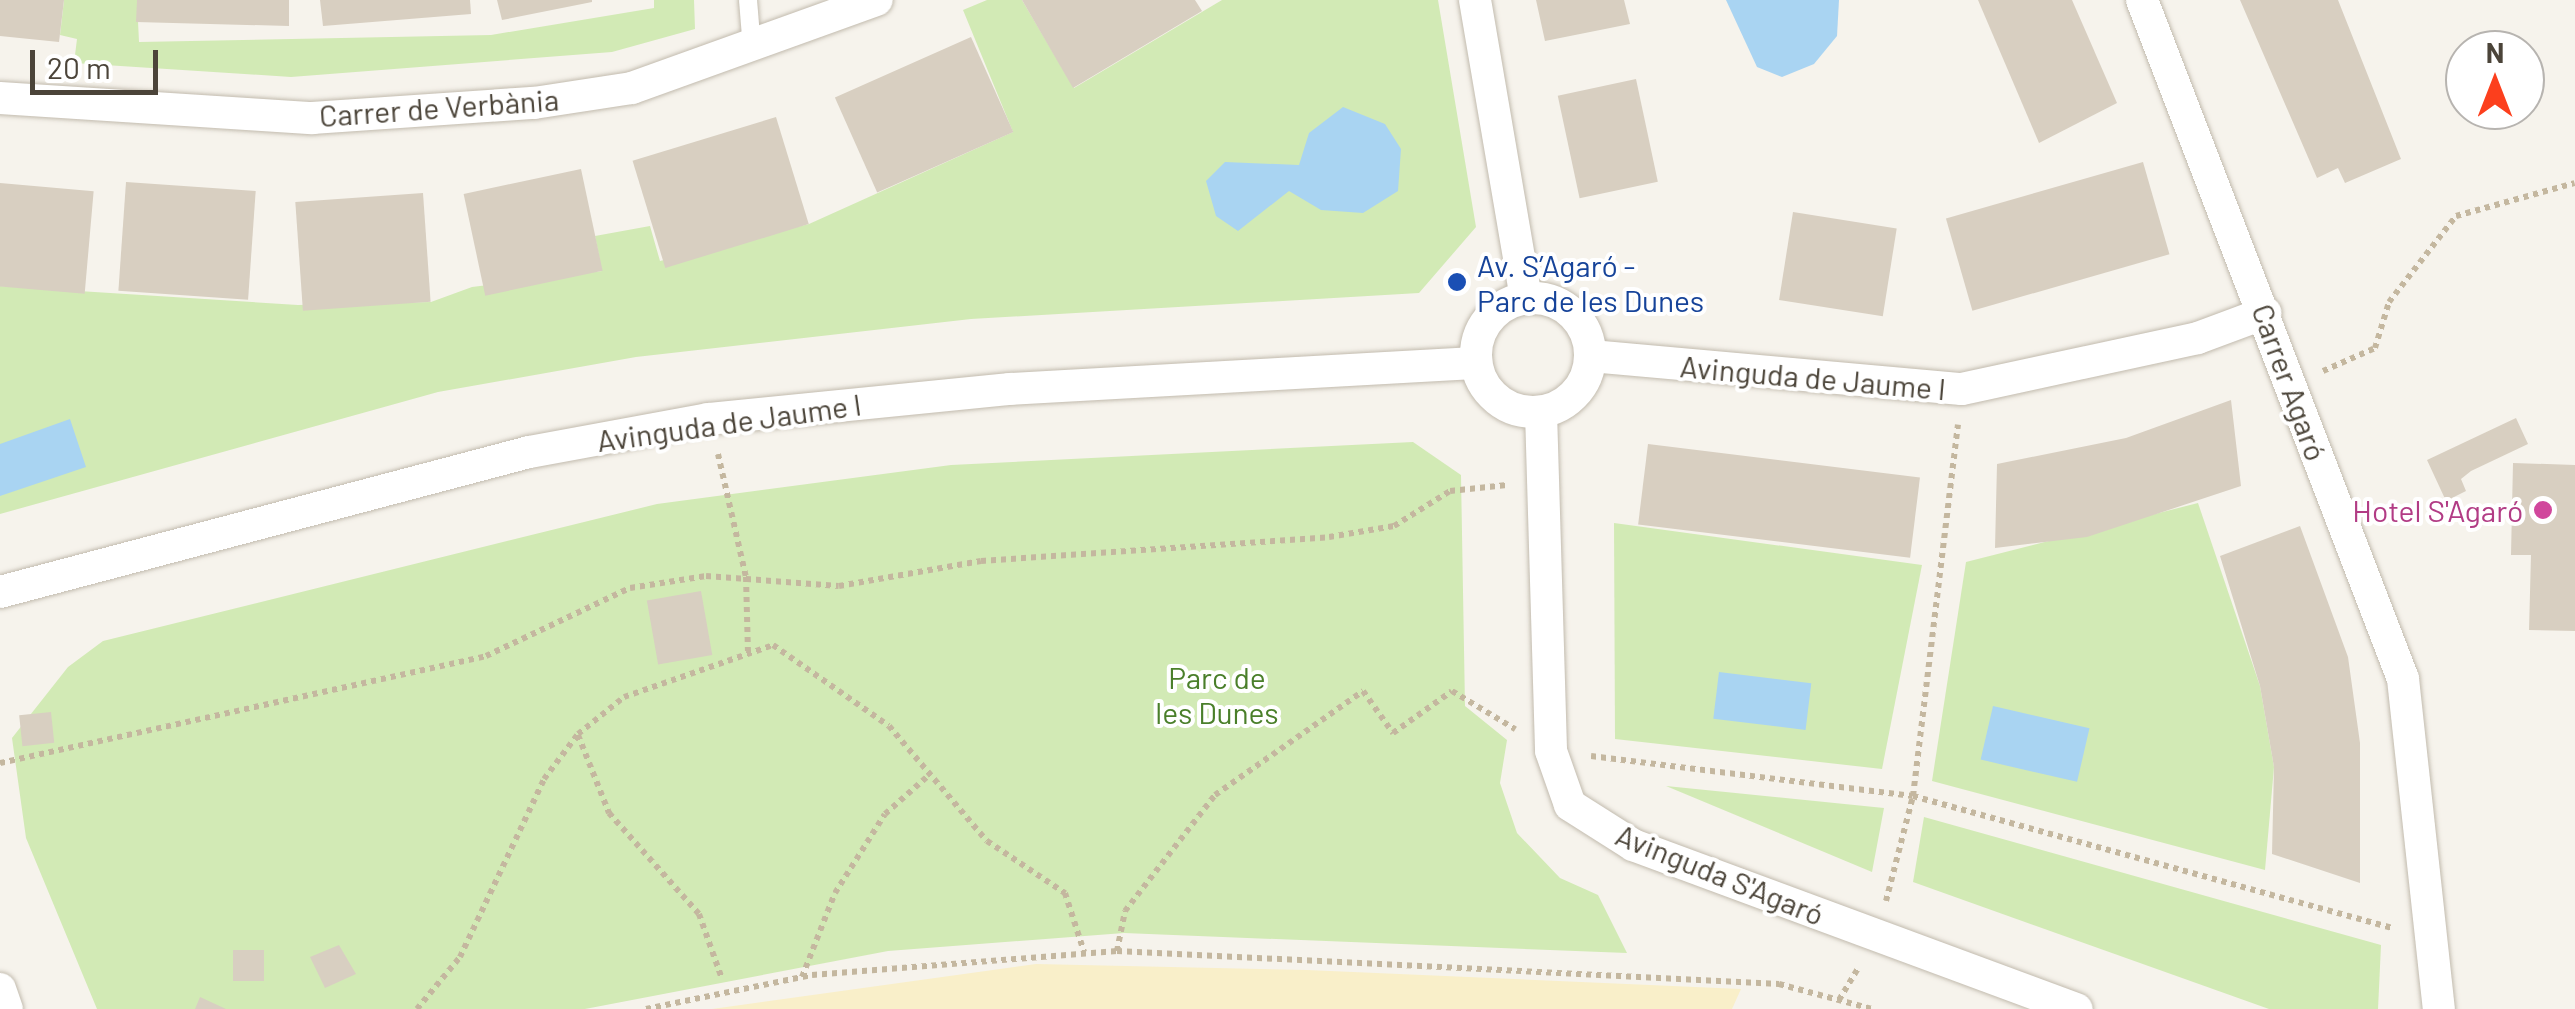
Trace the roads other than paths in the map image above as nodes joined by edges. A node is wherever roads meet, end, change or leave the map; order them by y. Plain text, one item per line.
1 (748, 0) edge
2 (877, 0) edge
3 (1476, 0) edge
4 (2142, 0) edge
5 (752, 51) junction
6 (0, 98) edge
7 (1526, 298) junction
8 (2264, 313) junction
9 (1591, 356) junction
10 (1476, 363) junction
11 (1542, 412) junction
12 (0, 592) edge
13 (0, 989) edge
14 (7, 1009) edge
15 (2077, 1009) edge
16 (2439, 1009) edge

1 - 5 lane
2 - 5 street, Carrer de Verbània
3 - 7 street
4 - 8 street, Carrer Agaró
5 - 6 street, Carrer de Verbània
7 - 9 street
7 - 10 street
8 - 9 street, Avinguda de Jaume I
8 - 16 street, Carrer Agaró
9 - 11 street
10 - 11 street
10 - 12 street, Avinguda de Jaume I
11 - 15 street, Avinguda S'Agaró
13 - 14 street

